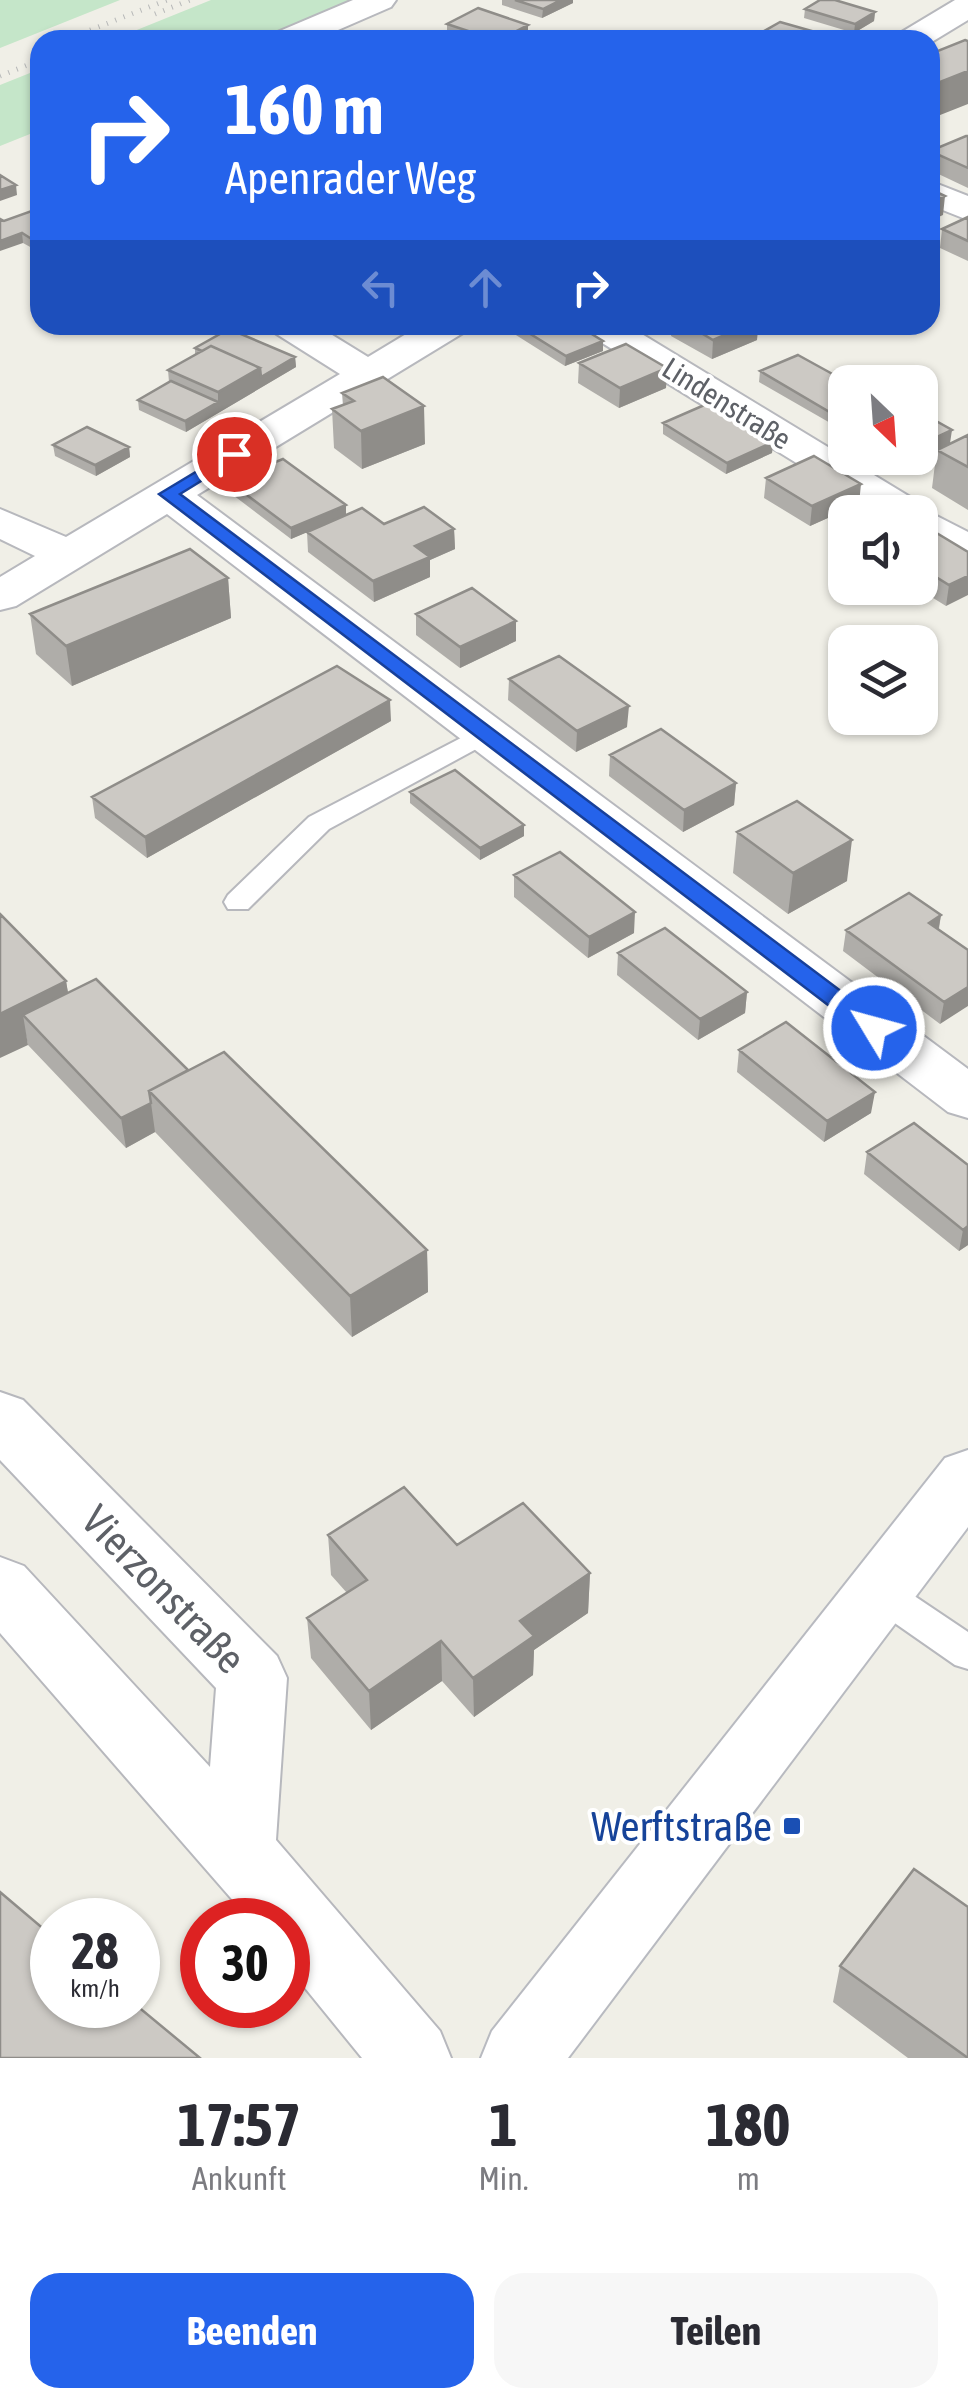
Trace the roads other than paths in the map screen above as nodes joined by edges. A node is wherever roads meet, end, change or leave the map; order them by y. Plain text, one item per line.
1 (380, 0) edge
2 (968, 6) edge
3 (310, 30) edge
4 (929, 30) edge
5 (940, 41) edge
6 (968, 47) edge
7 (940, 196) edge
8 (968, 209) edge
9 (305, 335) edge
10 (432, 335) edge
11 (616, 335) edge
12 (366, 373) junction
13 (168, 494) junction
14 (876, 495) edge
15 (0, 522) edge
16 (938, 532) edge
17 (968, 550) edge
18 (66, 555) junction
19 (0, 596) edge
20 (482, 734) junction
21 (238, 902) dead end
22 (968, 1098) edge
23 (0, 1418) edge
24 (957, 1513) edge
25 (0, 1586) edge
26 (880, 1592) junction
27 (968, 1653) edge
28 (239, 1850) junction
29 (412, 2058) edge
30 (520, 2058) edge

1 - 3 street
2 - 4 street
5 - 6 street
7 - 8 street
9 - 12 street
10 - 12 street
11 - 14 street, Lindenstraße
12 - 13 street
13 - 18 street
13 - 20 street
15 - 18 street
16 - 17 street
18 - 19 street
20 - 21 lane
20 - 22 street
23 - 28 street, Vierzonstraße
24 - 26 street
25 - 28 street
26 - 27 lane
26 - 30 street
28 - 29 street

